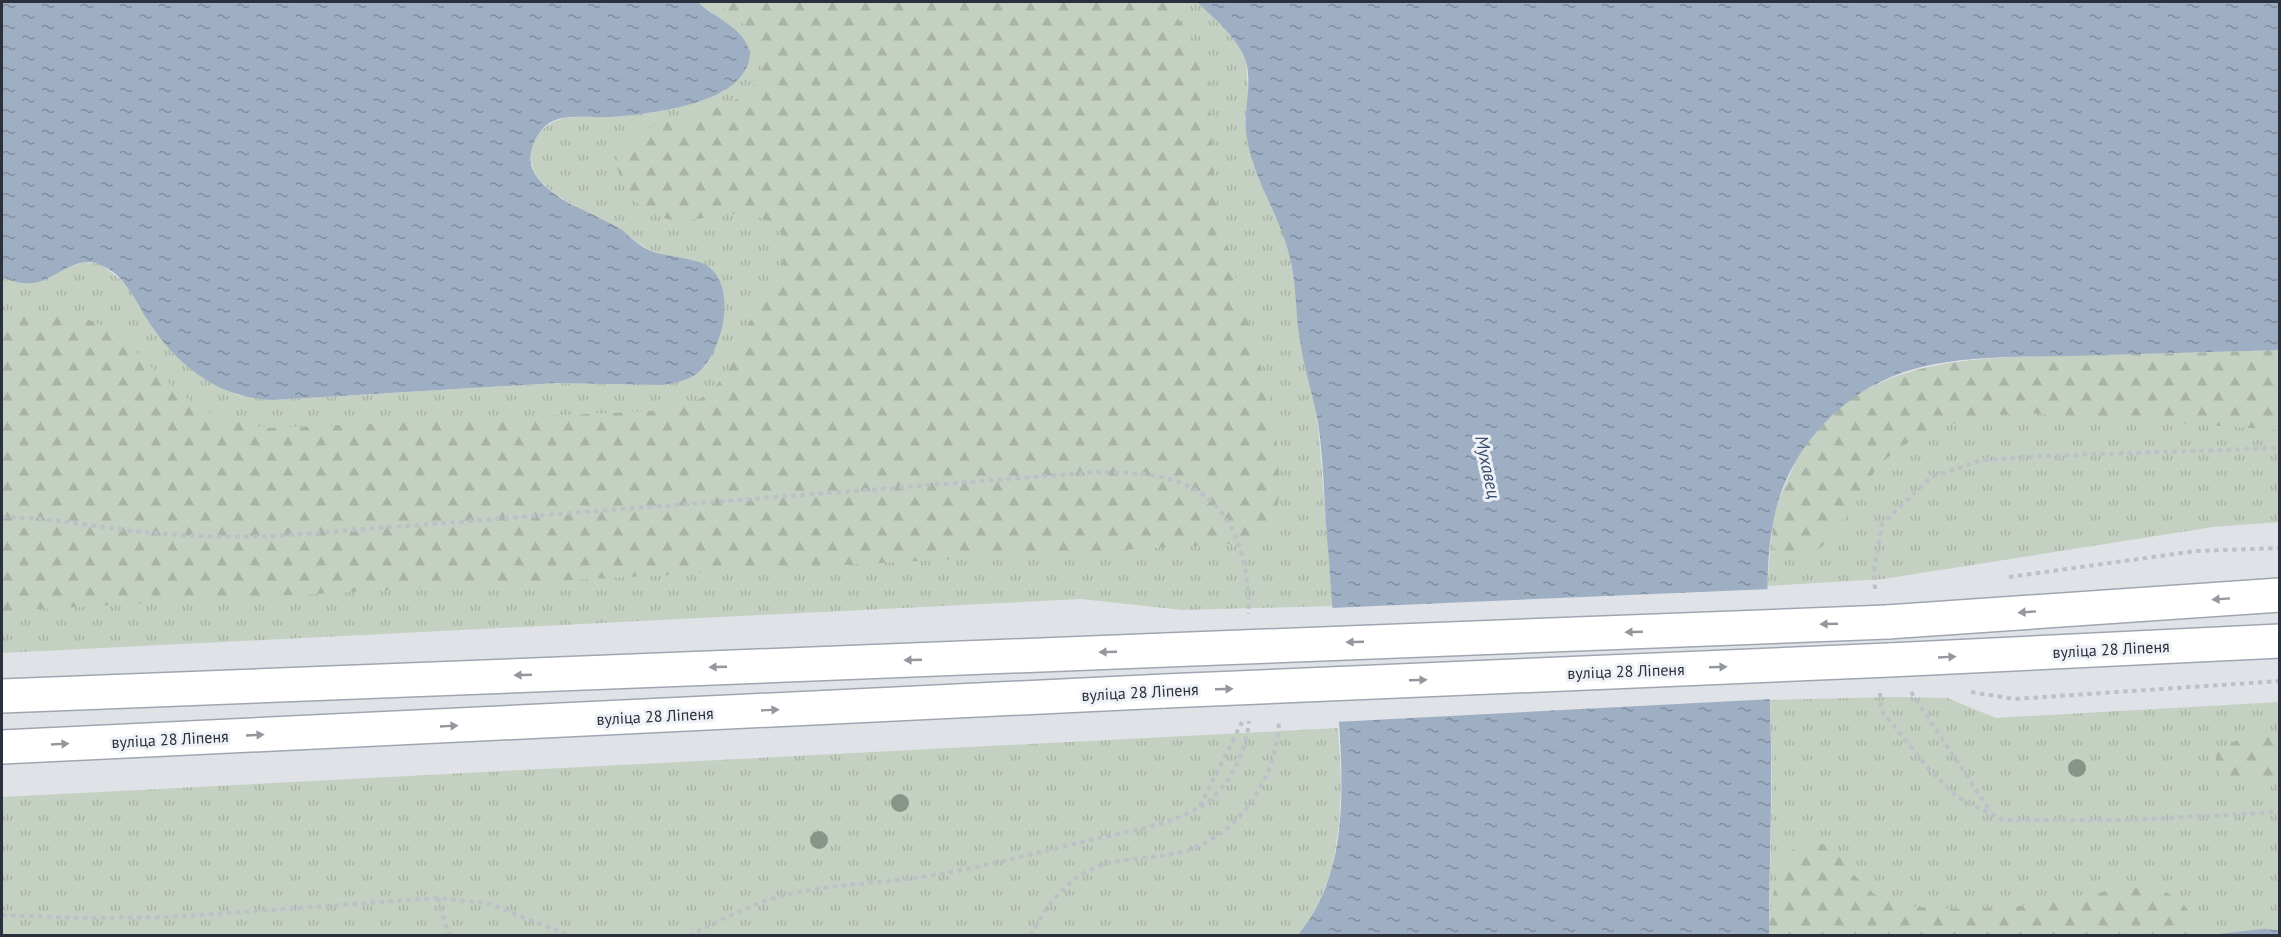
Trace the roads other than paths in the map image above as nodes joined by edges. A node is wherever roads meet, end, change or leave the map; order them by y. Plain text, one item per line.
1 (2280, 595) edge
2 (2280, 640) edge
3 (2, 696) edge
4 (2, 747) edge

1 -> 3 main road, bridge
4 -> 2 main road, вуліца 28 Ліпеня, bridge

